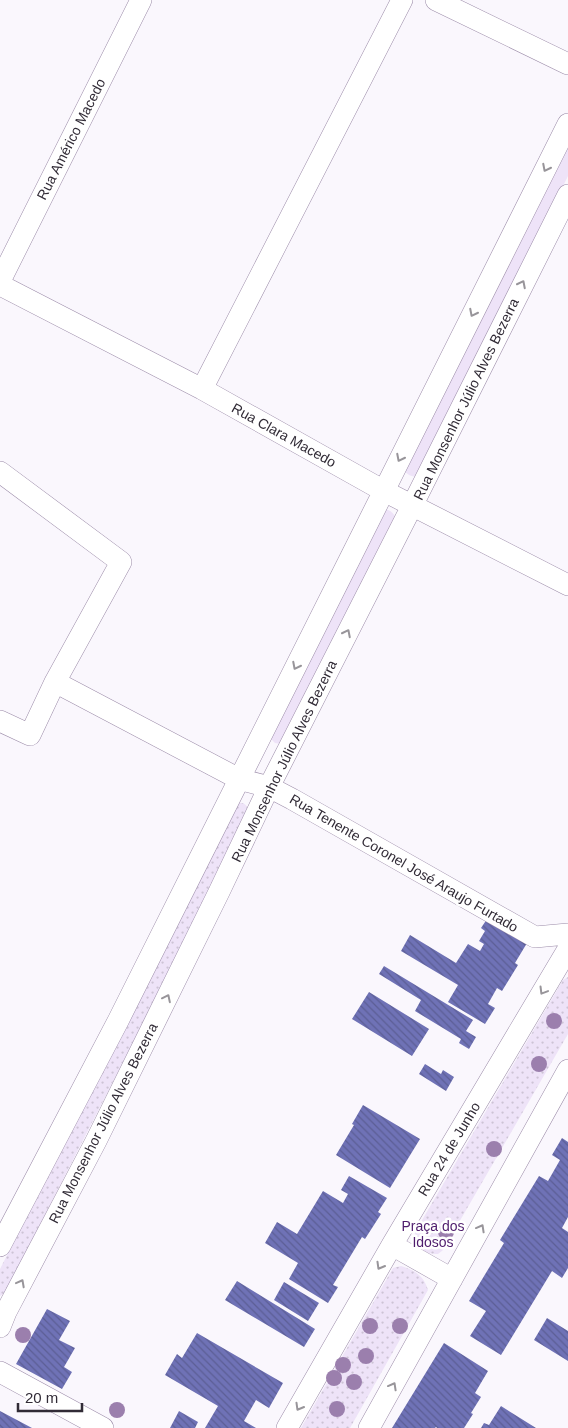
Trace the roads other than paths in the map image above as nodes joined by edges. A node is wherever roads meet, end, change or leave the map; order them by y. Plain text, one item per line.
1 (141, 0) edge
2 (402, 0) edge
3 (436, 0) edge
4 (568, 64) edge
5 (568, 124) edge
6 (568, 194) edge
7 (0, 281) edge
8 (202, 389) junction
9 (0, 472) edge
10 (384, 491) junction
11 (412, 506) junction
12 (568, 584) edge
13 (55, 682) junction
14 (0, 721) edge
15 (239, 779) junction
16 (269, 787) junction
17 (568, 934) edge
18 (568, 949) edge
19 (568, 1070) edge
20 (392, 1244) junction
21 (0, 1246) edge
22 (452, 1279) junction
23 (0, 1327) edge
24 (0, 1372) edge
25 (103, 1428) edge
26 (287, 1428) edge
27 (369, 1428) edge

1 - 7 street, Rua Américo Macedo
2 - 8 street
3 - 4 street
5 -> 10 street
11 -> 6 street, Rua Monsenhor Júlio Alves Bezerra
7 - 8 street, Rua Clara Macedo
8 - 10 street, Rua Clara Macedo
9 - 13 street
10 - 11 street, Rua Clara Macedo
10 -> 15 street
11 - 12 street, Rua Clara Macedo
16 -> 11 street, Rua Monsenhor Júlio Alves Bezerra
13 - 14 street
13 - 15 street, Rua Tenente Coronel José Araujo Furtado
15 - 16 street, Rua Tenente Coronel José Araujo Furtado
15 - 21 street
16 - 17 street, Rua Tenente Coronel José Araujo Furtado
23 -> 16 street, Rua Monsenhor Júlio Alves Bezerra
18 -> 20 street, Rua 24 de Junho
22 -> 19 street
20 - 22 street
20 -> 26 street, Rua 24 de Junho
27 -> 22 street
24 - 25 street

